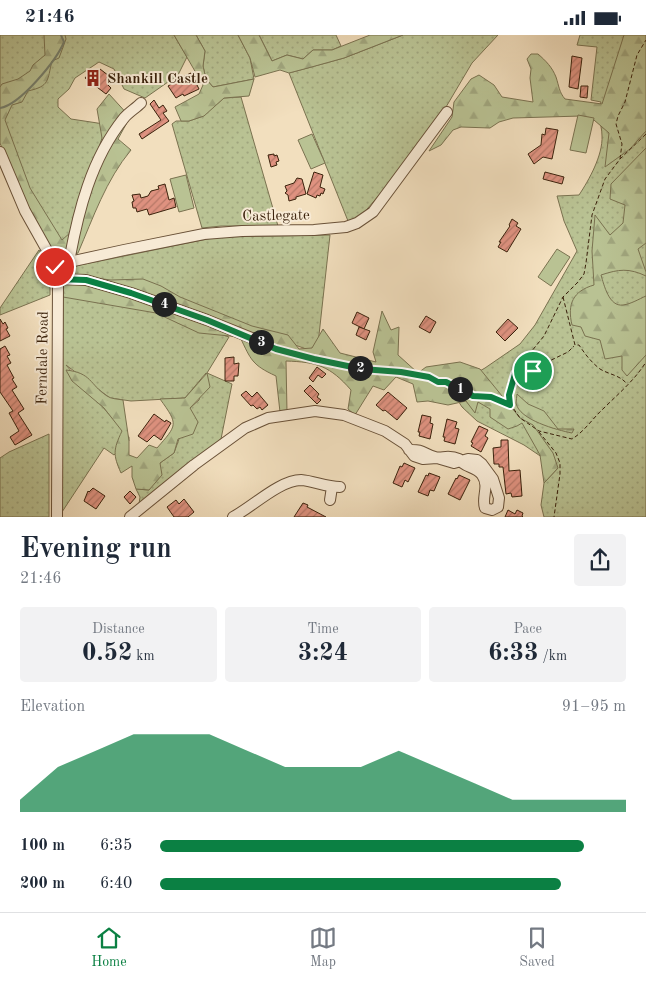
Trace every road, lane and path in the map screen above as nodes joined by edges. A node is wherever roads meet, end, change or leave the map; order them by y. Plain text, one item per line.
1 (646, 40) edge
2 (141, 103) dead end
3 (447, 113) dead end
4 (646, 134) edge
5 (0, 153) edge
6 (620, 159) junction
7 (69, 262) junction
8 (55, 267) junction
9 (58, 279) junction
10 (563, 297) junction
11 (254, 339) joint
12 (575, 345) junction
13 (646, 363) edge
14 (515, 374) junction
15 (628, 385) junction
16 (510, 405) junction
17 (539, 431) junction
18 (460, 461) junction
19 (330, 500) dead end
20 (57, 517) edge
21 (130, 517) edge
22 (233, 517) edge
23 (554, 517) edge

1 - 6 path
2 - 7 street
3 - 7 street, Castlegate
4 - 6 path
5 - 8 street, Ferndale Road
6 - 10 path
7 - 8 street, Castlegate
8 - 9 street, Ferndale Road
9 - 11 street
9 - 20 street, Ferndale Road
10 - 12 path
10 - 14 path
11 - 16 path
12 - 14 path
12 - 15 path
13 - 15 path
14 - 16 path
15 - 17 path
16 - 17 path
17 - 23 path
18 - 18 street
18 - 21 street
19 - 22 street

